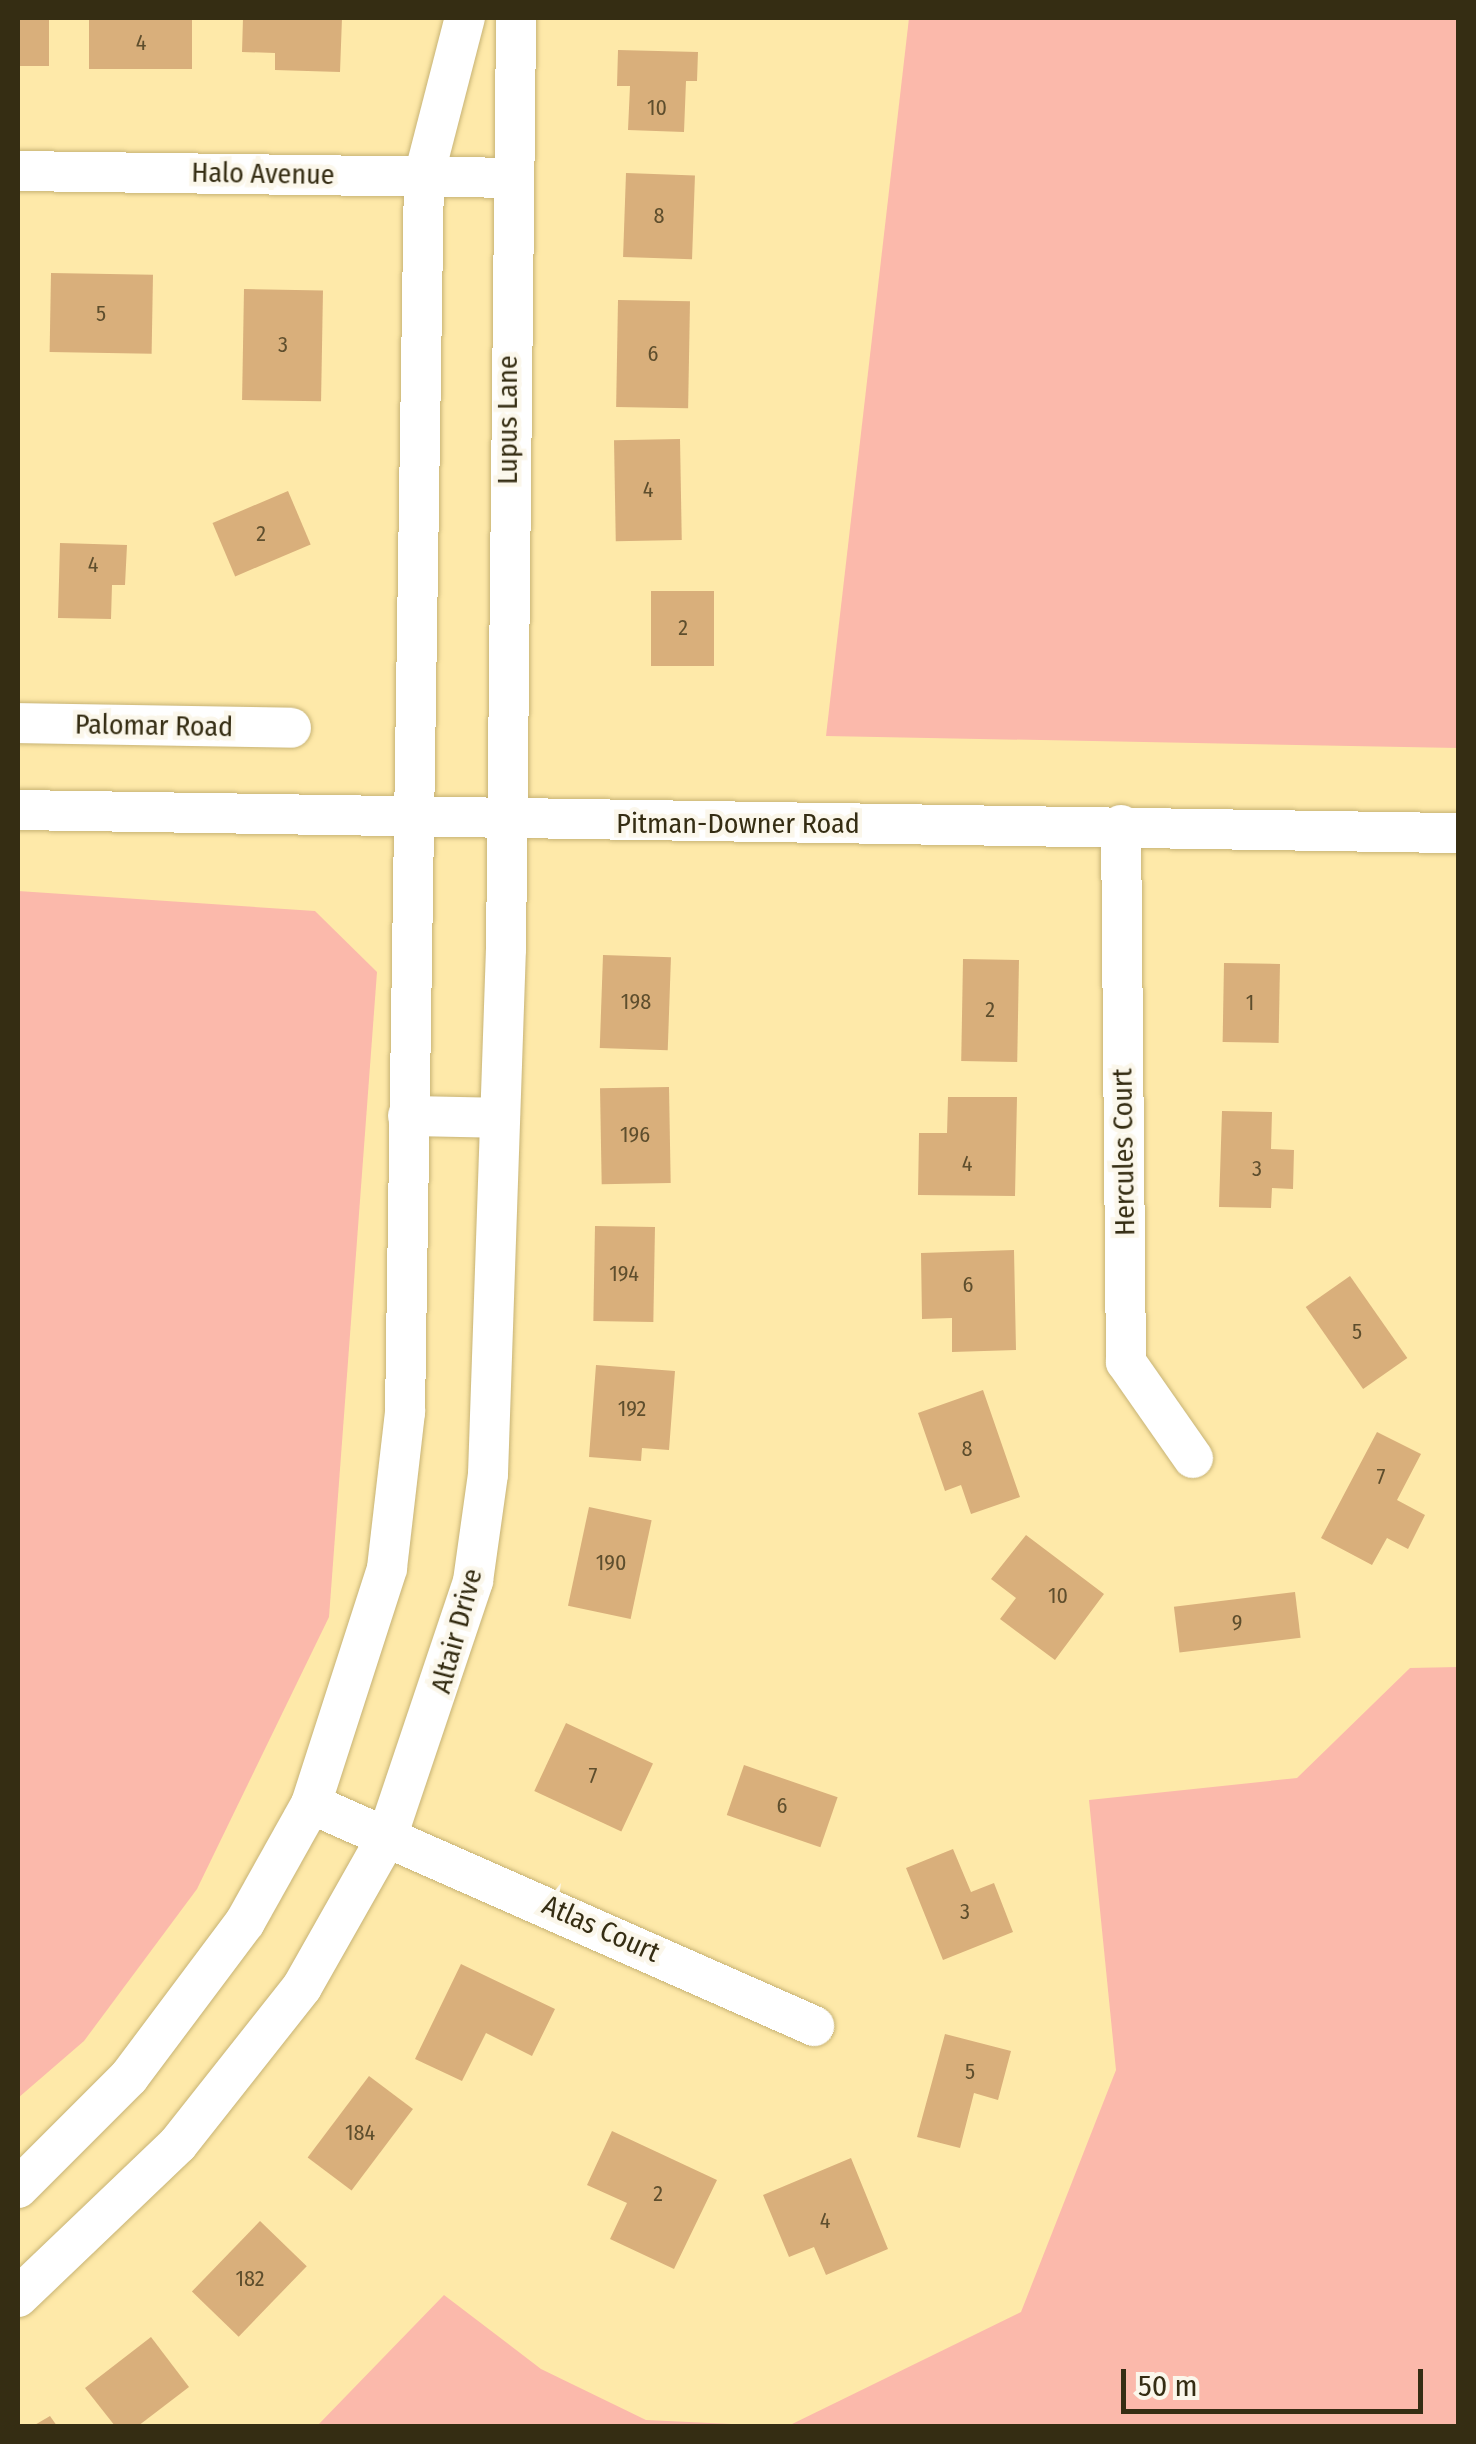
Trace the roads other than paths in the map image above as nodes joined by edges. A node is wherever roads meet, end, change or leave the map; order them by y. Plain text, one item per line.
1 (464, 18) edge
2 (516, 18) edge
3 (18, 171) edge
4 (424, 176) junction
5 (508, 178) junction
6 (18, 723) edge
7 (292, 728) dead end
8 (18, 810) edge
9 (411, 815) junction
10 (508, 822) junction
11 (1121, 826) junction
12 (1458, 833) edge
13 (408, 1116) junction
14 (500, 1118) junction
15 (1192, 1458) dead end
16 (310, 1804) junction
17 (387, 1837) junction
18 (814, 2026) dead end
19 (18, 2188) edge
20 (18, 2297) edge

1 - 4 street
2 - 5 street, Lupus Lane
3 - 4 street, Halo Avenue
4 - 5 street, Halo Avenue
4 - 9 street
5 - 10 street, Lupus Lane
6 - 7 street, Palomar Road
8 - 9 street, Pitman-Downer Road
9 - 10 street, Pitman-Downer Road
9 - 13 street
10 - 11 street, Pitman-Downer Road
10 - 14 street, Altair Drive
11 - 12 street, Pitman-Downer Road
11 - 15 street, Hercules Court
13 - 14 street
13 - 16 street
14 - 17 street, Altair Drive
16 - 17 street, Atlas Court
16 - 19 street
17 - 18 street, Atlas Court
17 - 20 street, Altair Drive

